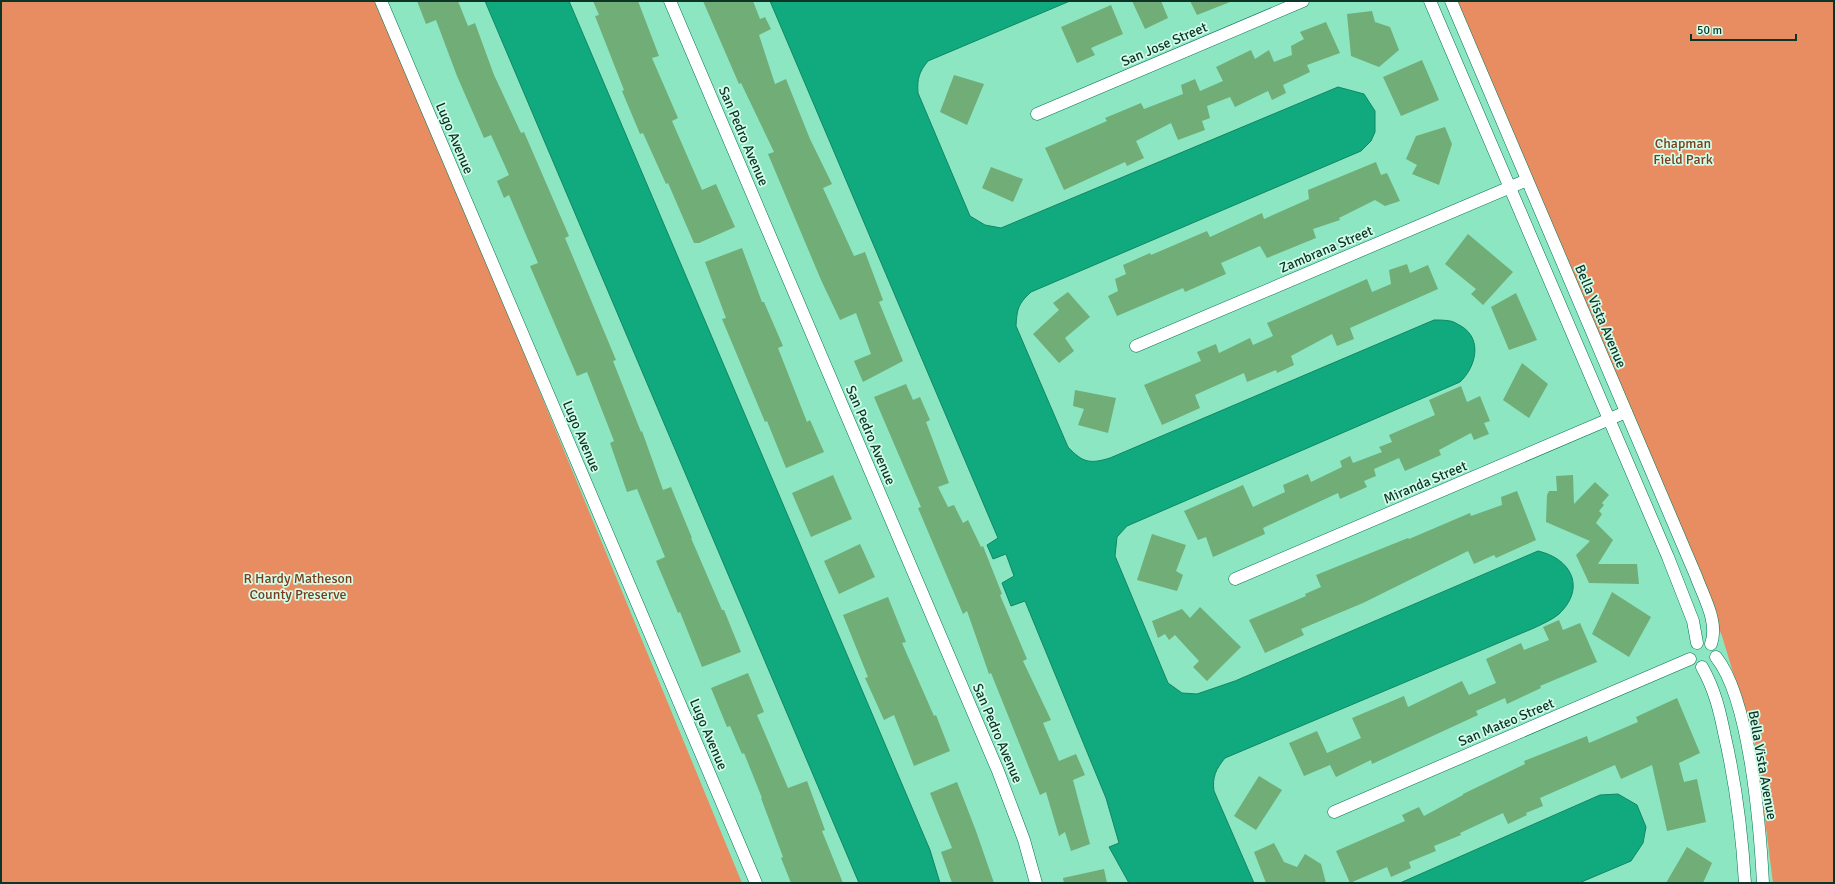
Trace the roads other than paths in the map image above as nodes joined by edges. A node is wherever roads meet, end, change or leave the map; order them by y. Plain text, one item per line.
1 (381, 1) edge
2 (670, 1) edge
3 (1303, 1) edge
4 (1430, 1) edge
5 (1451, 1) edge
6 (1037, 114) dead end
7 (1527, 180) junction
8 (1510, 188) junction
9 (1136, 346) dead end
10 (1626, 412) junction
11 (1609, 419) junction
12 (1235, 579) dead end
13 (1697, 643) junction
14 (1711, 644) junction
15 (1716, 657) junction
16 (1690, 659) junction
17 (1702, 667) junction
18 (1334, 812) dead end
19 (756, 883) edge
20 (1036, 883) edge
21 (1745, 883) edge
22 (1763, 883) edge

1 - 19 street, Lugo Avenue
2 - 20 street, San Pedro Avenue
3 - 6 street, San Jose Street
4 - 8 street
5 - 7 street, Bella Vista Avenue
7 - 8 street, Zambrana Street
7 - 10 street, Bella Vista Avenue
8 - 9 street, Zambrana Street
8 - 11 street
10 - 11 street, Miranda Street
10 - 14 street, Bella Vista Avenue
11 - 12 street, Miranda Street
11 - 13 street
13 - 14 street
13 - 16 street
14 - 15 street, Bella Vista Avenue
15 - 17 street
15 - 22 street, Bella Vista Avenue
16 - 17 street
16 - 18 street, San Mateo Street
17 - 21 street

